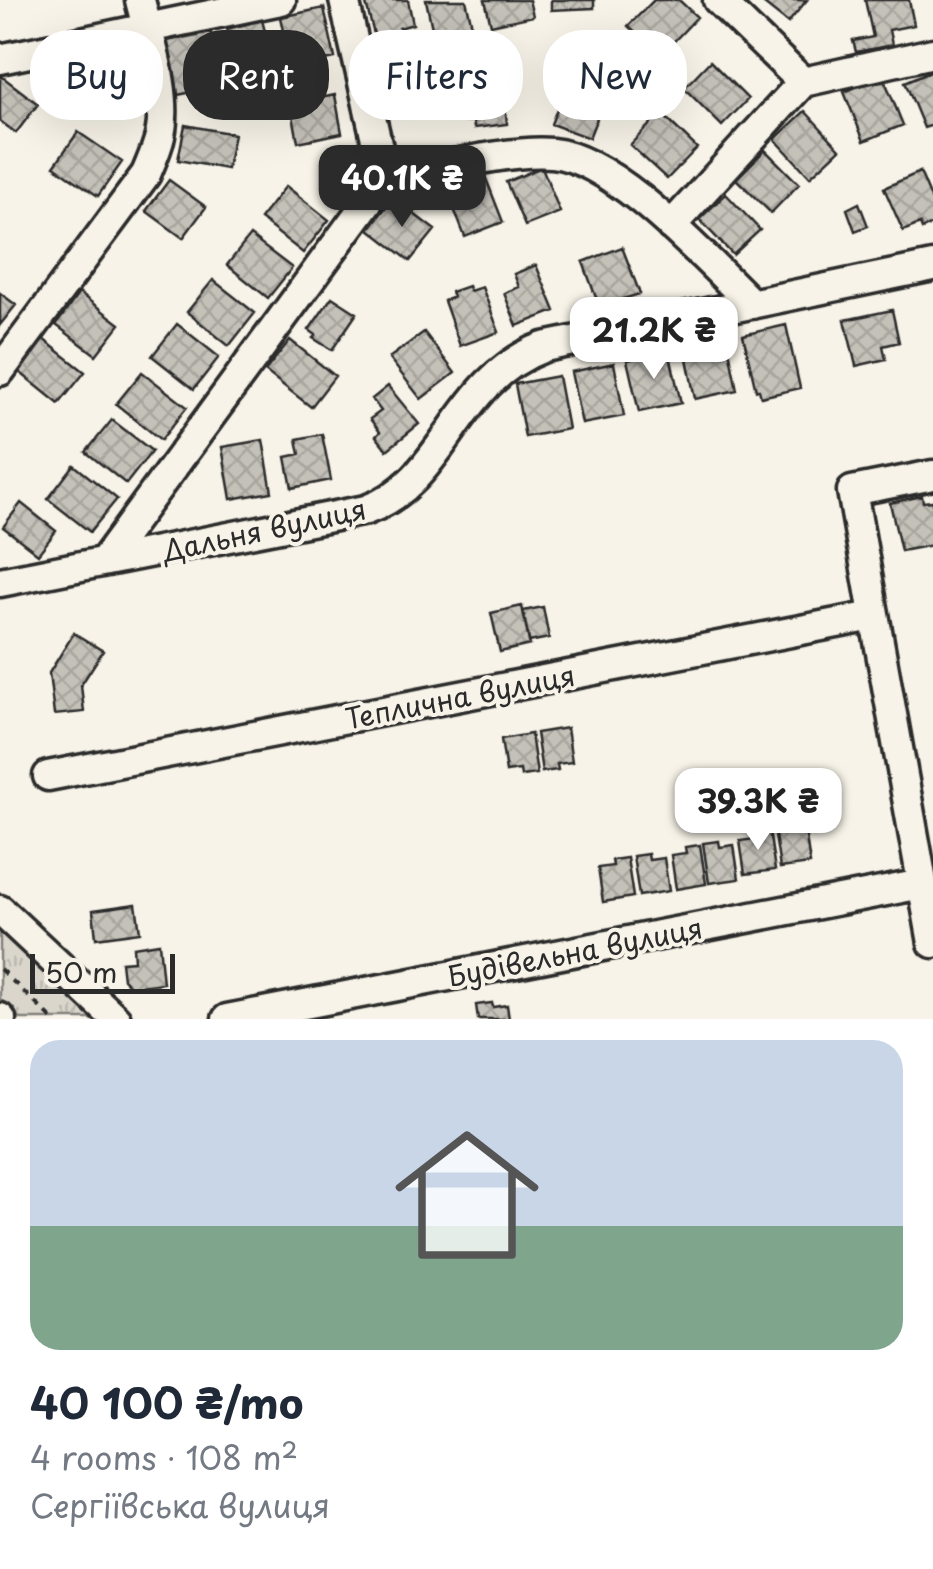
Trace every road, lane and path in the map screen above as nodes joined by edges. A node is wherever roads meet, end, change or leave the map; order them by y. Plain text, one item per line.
1 (280, 0) edge
2 (344, 0) edge
3 (718, 0) edge
4 (143, 14) edge
5 (933, 53) edge
6 (0, 59) edge
7 (803, 82) junction
8 (385, 178) junction
9 (671, 226) junction
10 (933, 266) edge
11 (752, 304) junction
12 (0, 371) edge
13 (933, 475) edge
14 (104, 561) junction
15 (0, 582) edge
16 (873, 616) junction
17 (48, 776) dead end
18 (922, 884) junction
19 (0, 910) edge
20 (933, 944) edge
21 (0, 969) edge
22 (52, 1019) edge
23 (116, 1019) edge
24 (227, 1019) edge

1 - 4 street
2 - 8 street
3 - 7 street
4 - 6 street
4 - 12 street
5 - 7 street
7 - 9 street
8 - 9 street
8 - 14 street
9 - 11 street
10 - 11 street, Дальня вулиця
11 - 14 street, Дальня вулиця
13 - 16 street
14 - 15 street, Дальня вулиця
16 - 17 street, Теплична вулиця
16 - 18 street
18 - 20 street
18 - 24 street, Будівельна вулиця
19 - 23 street
21 - 22 path

